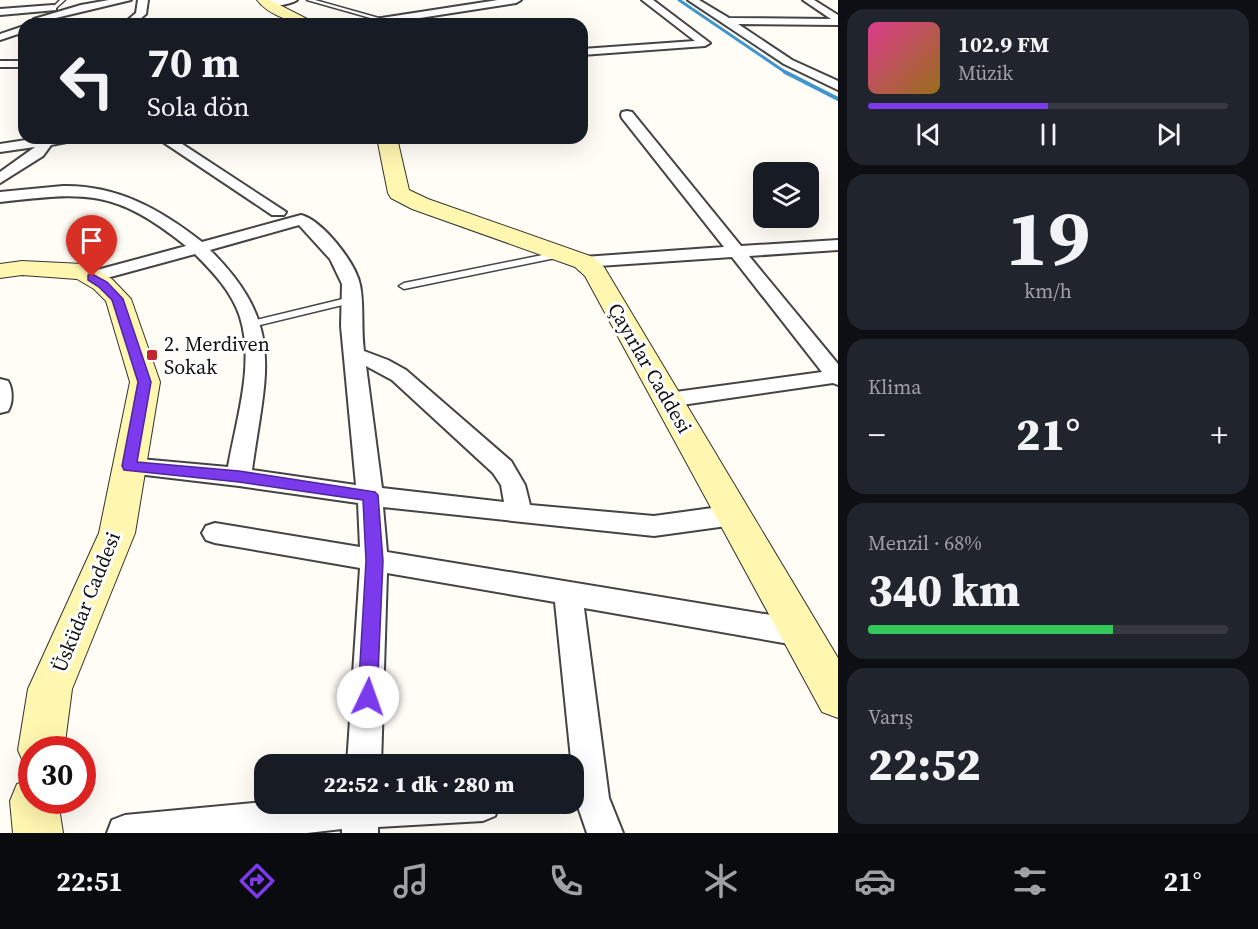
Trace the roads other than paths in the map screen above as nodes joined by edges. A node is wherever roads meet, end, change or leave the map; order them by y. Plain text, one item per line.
1 (63, 0) edge
2 (126, 0) edge
3 (143, 0) edge
4 (291, 0) edge
5 (309, 0) edge
6 (516, 0) edge
7 (647, 0) edge
8 (693, 0) edge
9 (809, 1) edge
10 (265, 2) edge
11 (424, 3) dead end
12 (835, 3) dead end
13 (53, 8) junction
14 (445, 10) junction
15 (0, 12) edge
16 (41, 18) edge
17 (49, 18) edge
18 (136, 18) edge
19 (298, 18) edge
20 (376, 18) edge
21 (395, 18) edge
22 (727, 21) junction
23 (838, 21) edge
24 (18, 31) edge
25 (0, 37) edge
26 (588, 52) edge
27 (0, 64) edge
28 (18, 64) edge
29 (838, 72) edge
30 (812, 75) junction
31 (838, 86) edge
32 (627, 115) dead end
33 (36, 144) edge
34 (44, 144) edge
35 (173, 144) edge
36 (388, 144) edge
37 (0, 148) edge
38 (0, 179) edge
39 (0, 197) edge
40 (278, 213) dead end
41 (838, 245) edge
42 (199, 248) junction
43 (736, 252) junction
44 (573, 258) junction
45 (0, 271) edge
46 (92, 277) junction
47 (404, 286) dead end
48 (351, 300) junction
49 (252, 324) junction
50 (356, 355) junction
51 (838, 377) edge
52 (0, 386) edge
53 (668, 400) junction
54 (0, 406) edge
55 (129, 466) junction
56 (239, 477) junction
57 (370, 495) junction
58 (519, 513) junction
59 (734, 515) junction
60 (214, 533) dead end
61 (374, 561) junction
62 (568, 595) junction
63 (801, 633) junction
64 (838, 698) edge
65 (43, 736) edge
66 (365, 754) edge
67 (580, 754) edge
68 (584, 801) edge
69 (36, 814) edge
70 (381, 814) edge
71 (361, 816) edge
72 (38, 833) edge
73 (125, 833) edge
74 (605, 833) edge

1 - 13 lane
2 - 17 street
3 - 18 street
4 - 10 street
5 - 20 lane
6 - 14 street
7 - 26 street
8 - 22 street
9 - 12 street
9 - 23 street
10 - 19 street
11 - 14 street
13 - 15 street
13 - 16 street
14 - 21 street
22 - 23 street
22 - 30 street
24 - 25 street
27 - 28 street
29 - 30 street
30 - 31 street
32 - 43 street
33 - 37 street
34 - 38 street
35 - 40 street
36 - 44 street
39 - 42 street
41 - 43 street
42 - 46 street
42 - 48 street
42 - 49 street
43 - 44 street
43 - 51 street
44 - 47 lane
44 - 53 street, Çayırlar Caddesi
45 - 46 street, Üsküdar Caddesi
46 - 55 street, Üsküdar Caddesi
48 - 49 lane
48 - 50 street
49 - 56 street
50 - 57 street
50 - 58 street
51 - 53 street
52 - 54 street
53 - 59 street, Çayırlar Caddesi
55 - 56 street
55 - 65 street, Üsküdar Caddesi
56 - 57 street
57 - 58 street
57 - 61 street
58 - 59 street
59 - 63 street, Çayırlar Caddesi
60 - 61 street
61 - 62 street
61 - 66 street
62 - 63 street
62 - 67 street
63 - 64 street, Çayırlar Caddesi
68 - 74 street
69 - 72 street
70 - 71 street
71 - 73 street

